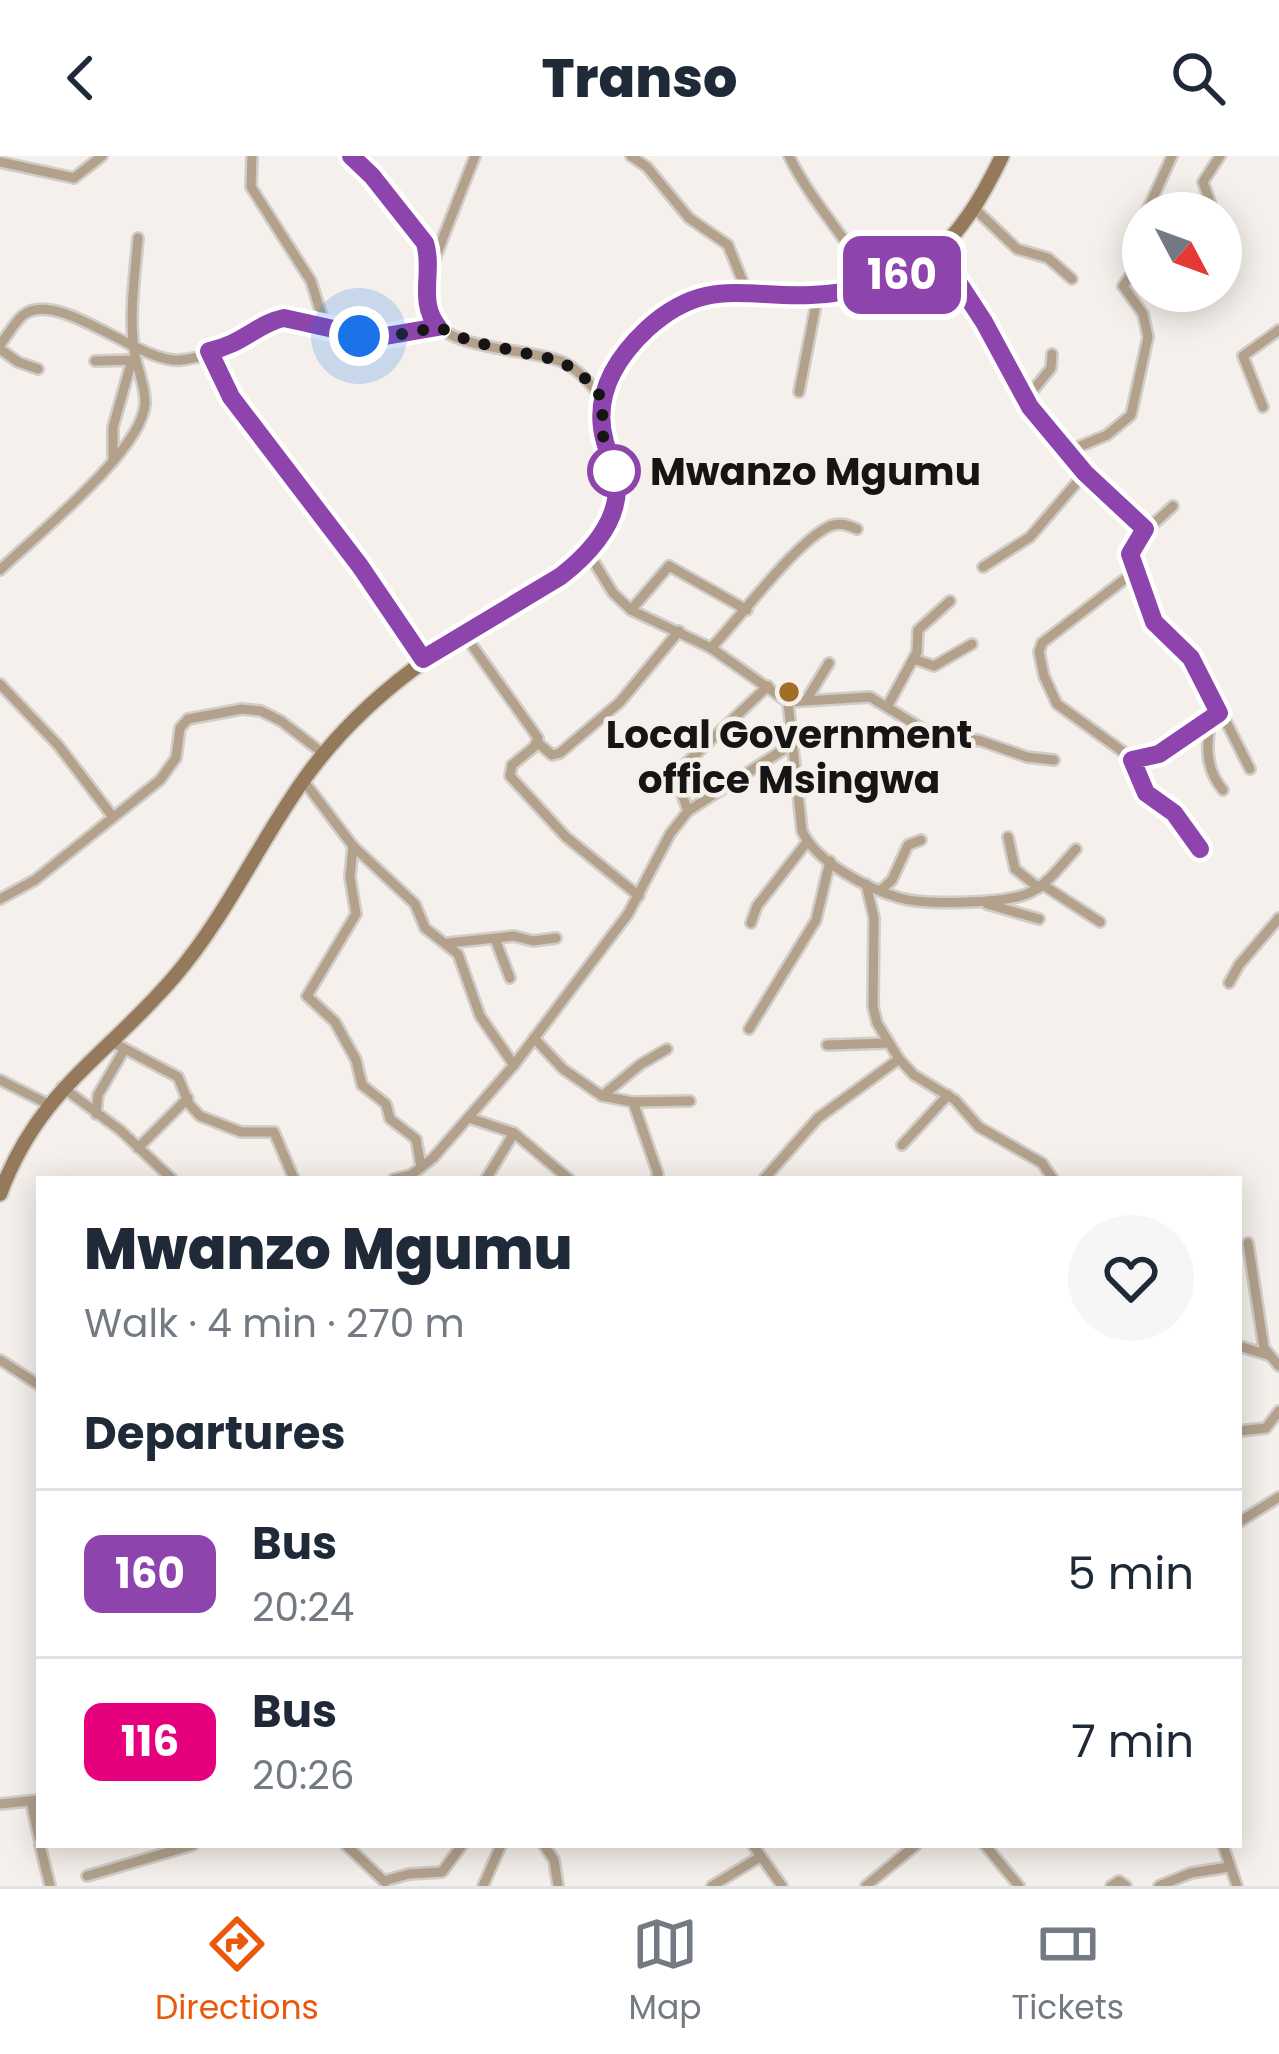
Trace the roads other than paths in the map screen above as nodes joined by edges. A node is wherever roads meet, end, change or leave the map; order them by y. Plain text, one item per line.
1 (102, 156) edge
2 (252, 156) edge
3 (351, 156) edge
4 (475, 156) edge
5 (789, 156) edge
6 (1002, 156) edge
7 (1172, 156) edge
8 (1220, 156) edge
9 (637, 158) edge
10 (0, 162) edge
11 (1155, 192) edge
12 (1207, 192) edge
13 (975, 208) junction
14 (138, 238) dead end
15 (939, 253) junction
16 (429, 271) junction
17 (1072, 279) dead end
18 (873, 284) junction
19 (746, 290) junction
20 (818, 294) junction
21 (1142, 312) edge
22 (325, 326) junction
23 (438, 327) junction
24 (1279, 330) edge
25 (133, 346) junction
26 (0, 347) edge
27 (209, 351) junction
28 (1052, 354) dead end
29 (134, 360) junction
30 (95, 362) dead end
31 (38, 370) dead end
32 (799, 392) dead end
33 (602, 398) junction
34 (1025, 399) junction
35 (1263, 407) dead end
36 (1066, 452) junction
37 (113, 458) junction
38 (1085, 473) junction
39 (1173, 506) dead end
40 (857, 530) dead end
41 (1146, 531) junction
42 (588, 553) junction
43 (982, 567) dead end
44 (0, 570) edge
45 (1134, 572) junction
46 (950, 601) dead end
47 (631, 610) junction
48 (747, 610) junction
49 (679, 631) junction
50 (464, 634) junction
51 (972, 644) dead end
52 (712, 648) junction
53 (423, 659) junction
54 (914, 659) junction
55 (829, 663) dead end
56 (0, 684) edge
57 (768, 686) junction
58 (807, 699) junction
59 (788, 703) junction
60 (886, 707) junction
61 (1215, 716) junction
62 (537, 742) junction
63 (792, 744) junction
64 (324, 754) junction
65 (1054, 760) dead end
66 (1132, 760) junction
67 (1250, 769) dead end
68 (303, 780) junction
69 (1223, 790) dead end
70 (688, 811) junction
71 (113, 817) junction
72 (1008, 837) dead end
73 (921, 840) dead end
74 (807, 842) junction
75 (353, 846) junction
76 (1076, 849) dead end
77 (1200, 849) dead end
78 (830, 861) junction
79 (866, 884) junction
80 (1041, 886) junction
81 (881, 890) junction
82 (639, 896) junction
83 (0, 899) edge
84 (982, 902) junction
85 (1279, 918) edge
86 (1039, 919) dead end
87 (751, 922) dead end
88 (1100, 922) dead end
89 (556, 938) dead end
90 (495, 939) junction
91 (443, 943) junction
92 (510, 978) dead end
93 (1229, 983) dead end
94 (749, 1029) dead end
95 (534, 1038) junction
96 (890, 1043) junction
97 (826, 1045) dead end
98 (118, 1046) junction
99 (667, 1049) dead end
100 (899, 1059) junction
101 (514, 1065) junction
102 (0, 1080) edge
103 (62, 1087) junction
104 (948, 1095) junction
105 (602, 1096) junction
106 (188, 1097) junction
107 (690, 1101) dead end
108 (633, 1102) junction
109 (48, 1104) junction
110 (96, 1114) junction
111 (469, 1118) junction
112 (514, 1133) junction
113 (902, 1145) dead end
114 (138, 1148) junction
115 (421, 1167) junction
116 (169, 1176) edge
117 (292, 1176) edge
118 (408, 1176) edge
119 (488, 1176) edge
120 (565, 1176) edge
121 (657, 1176) edge
122 (767, 1176) edge
123 (1051, 1176) edge
124 (0, 1194) edge
125 (1248, 1243) dead end
126 (1242, 1347) edge
127 (1268, 1354) junction
128 (0, 1360) edge
129 (1279, 1366) edge
130 (36, 1383) edge
131 (1279, 1411) edge
132 (1242, 1431) edge
133 (1279, 1497) edge
134 (1242, 1520) edge
135 (35, 1801) edge
136 (0, 1804) edge
137 (42, 1848) edge
138 (184, 1848) edge
139 (349, 1848) edge
140 (460, 1848) edge
141 (500, 1848) edge
142 (546, 1848) edge
143 (755, 1848) edge
144 (912, 1848) edge
145 (987, 1848) edge
146 (1224, 1848) edge
147 (760, 1857) junction
148 (1229, 1867) junction
149 (88, 1876) dead end
150 (386, 1884) edge
151 (50, 1886) edge
152 (482, 1886) edge
153 (558, 1886) edge
154 (712, 1886) edge
155 (782, 1886) edge
156 (866, 1886) edge
157 (1019, 1886) edge
158 (1112, 1886) edge
159 (1126, 1886) edge
160 (1159, 1886) edge
161 (1237, 1886) edge

1 - 10 street
2 - 22 street
3 - 16 street
4 - 16 street
5 - 18 street
6 - 13 street
7 - 11 street
8 - 12 street
9 - 19 street
13 - 15 street
13 - 17 street
14 - 25 street
15 - 18 street
15 - 34 street
16 - 23 street
18 - 20 street
19 - 20 street
19 - 33 street
20 - 32 street
21 - 36 street
22 - 23 street
22 - 27 street
23 - 33 street
24 - 35 street
25 - 26 street
25 - 27 street
25 - 29 street
26 - 31 street
27 - 53 street
28 - 34 street
29 - 30 street
29 - 37 street
29 - 37 street
33 - 42 street
34 - 36 street
36 - 38 street
37 - 44 street
38 - 41 street
38 - 43 street
39 - 41 street
40 - 48 street
41 - 45 street
42 - 47 street
42 - 50 street
45 - 61 street
45 - 66 street
46 - 54 street
47 - 48 street
47 - 49 street
48 - 52 street
49 - 52 street
49 - 62 street
50 - 53 street
50 - 62 street
51 - 54 street
52 - 57 street
53 - 64 street
54 - 60 street
55 - 58 street
56 - 71 street
57 - 59 street
57 - 70 street
58 - 59 street
58 - 60 street
59 - 63 street
60 - 65 street
61 - 66 street
61 - 67 street
61 - 69 street
62 - 82 street
63 - 70 street
63 - 74 street
64 - 68 street
64 - 71 street
66 - 77 street
68 - 75 street
68 - 98 street
70 - 82 street
71 - 83 street
72 - 80 street
73 - 81 street
74 - 78 street
74 - 87 street
75 - 91 street
75 - 115 street
76 - 80 street
78 - 79 street
78 - 94 street
79 - 81 street
79 - 96 street
80 - 84 street
80 - 88 street
81 - 84 street
82 - 95 street
84 - 86 street
85 - 93 street
89 - 90 street
90 - 91 street
90 - 92 street
91 - 101 street
95 - 101 street
95 - 105 street
96 - 97 street
96 - 100 street
98 - 103 street
98 - 106 street
98 - 110 street
99 - 105 street
100 - 104 street
100 - 122 street
101 - 111 street
102 - 109 street
103 - 109 street
103 - 110 street
104 - 113 street
104 - 123 street
105 - 108 street
106 - 114 street
106 - 117 street
107 - 108 street
108 - 121 street
109 - 124 street
110 - 114 street
111 - 112 street
111 - 115 street
112 - 119 street
112 - 120 street
114 - 116 street
115 - 118 street
125 - 127 street
126 - 127 street
127 - 129 street
128 - 130 street
131 - 132 street
133 - 134 street
135 - 136 street
137 - 151 street
138 - 149 street
139 - 150 street
140 - 150 street
141 - 152 street
142 - 153 street
143 - 147 street
144 - 156 street
145 - 157 street
146 - 148 street
147 - 154 street
147 - 155 street
148 - 160 street
148 - 161 street
158 - 159 street

